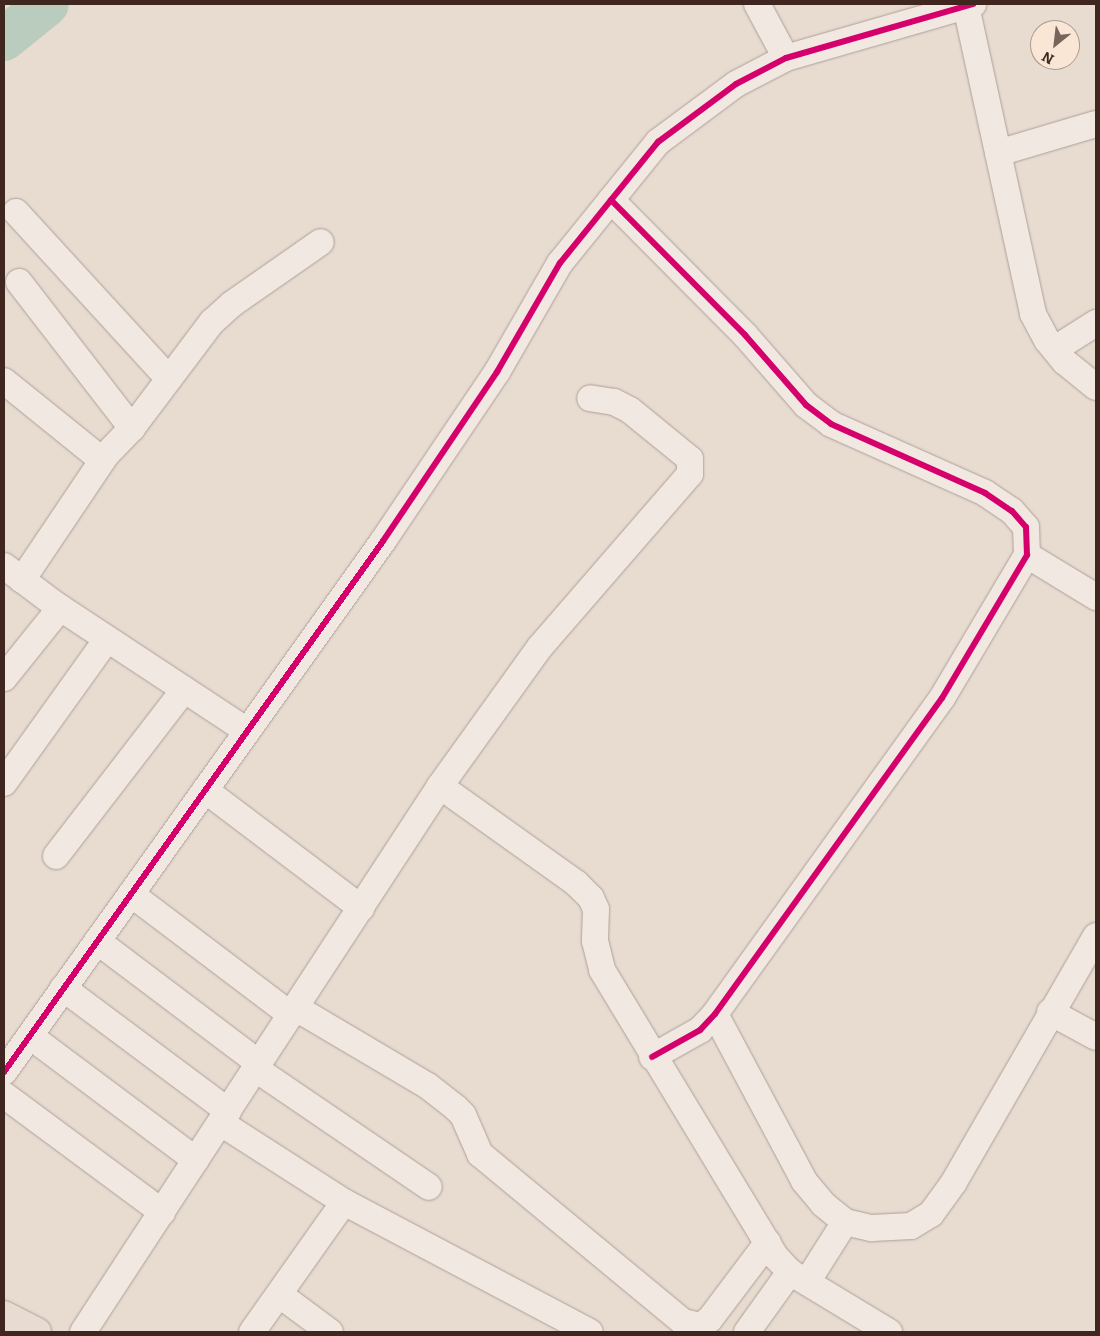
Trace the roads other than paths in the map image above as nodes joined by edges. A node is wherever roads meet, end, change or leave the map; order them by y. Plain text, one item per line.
1 (757, 4) edge
2 (969, 5) edge
3 (786, 58) junction
4 (1096, 124) edge
5 (998, 153) junction
6 (611, 200) junction
7 (16, 212) dead end
8 (320, 242) dead end
9 (19, 282) dead end
10 (1096, 323) edge
11 (1055, 349) junction
12 (168, 378) junction
13 (4, 381) edge
14 (1096, 387) edge
15 (590, 398) dead end
16 (132, 428) junction
17 (102, 460) junction
18 (1027, 555) junction
19 (9, 571) edge
20 (1096, 597) edge
21 (60, 608) junction
22 (107, 639) junction
23 (4, 678) edge
24 (184, 690) junction
25 (247, 731) junction
26 (4, 783) edge
27 (440, 786) junction
28 (205, 790) junction
29 (56, 856) dead end
30 (131, 894) junction
31 (361, 908) junction
32 (1096, 936) edge
33 (97, 941) junction
34 (63, 988) junction
35 (294, 1011) junction
36 (1050, 1012) junction
37 (707, 1022) junction
38 (30, 1036) junction
39 (1096, 1037) edge
40 (658, 1054) junction
41 (7, 1062) edge
42 (258, 1066) junction
43 (4, 1095) edge
44 (225, 1117) junction
45 (196, 1160) junction
46 (429, 1187) dead end
47 (344, 1202) junction
48 (162, 1212) junction
49 (845, 1222) junction
50 (768, 1242) junction
51 (809, 1269) junction
52 (280, 1295) junction
53 (4, 1315) edge
54 (37, 1332) edge
55 (83, 1332) edge
56 (252, 1332) edge
57 (330, 1332) edge
58 (590, 1332) edge
59 (747, 1332) edge
60 (888, 1332) edge

1 - 3 street
2 - 3 street
2 - 5 street
3 - 6 street
4 - 5 street
5 - 11 street
6 - 18 street
6 - 25 street
7 - 12 street
8 - 12 street
9 - 16 street
10 - 11 street
11 - 14 street
12 - 16 street
13 - 17 street
15 - 27 street
16 - 17 street
17 - 19 street
18 - 20 street
18 - 37 street
19 - 21 street
21 - 22 street
21 - 23 street
22 - 24 street
22 - 26 street
24 - 25 street
24 - 29 street
25 - 28 street
27 - 31 street
27 - 40 street
28 - 30 street
28 - 31 street
30 - 33 street
30 - 35 street
31 - 35 street
32 - 36 street
33 - 34 street
33 - 42 street
34 - 38 street
34 - 44 street
35 - 42 street
35 - 50 street
36 - 39 street
36 - 49 street
37 - 40 street
37 - 49 street
38 - 41 street
38 - 45 street
40 - 50 street
42 - 44 street
42 - 46 street
43 - 48 street
44 - 45 street
44 - 47 street
45 - 48 street
47 - 52 street
47 - 58 street
48 - 55 street
49 - 51 street
50 - 51 street
51 - 59 street
51 - 60 street
52 - 56 street
52 - 57 street
53 - 54 main road

